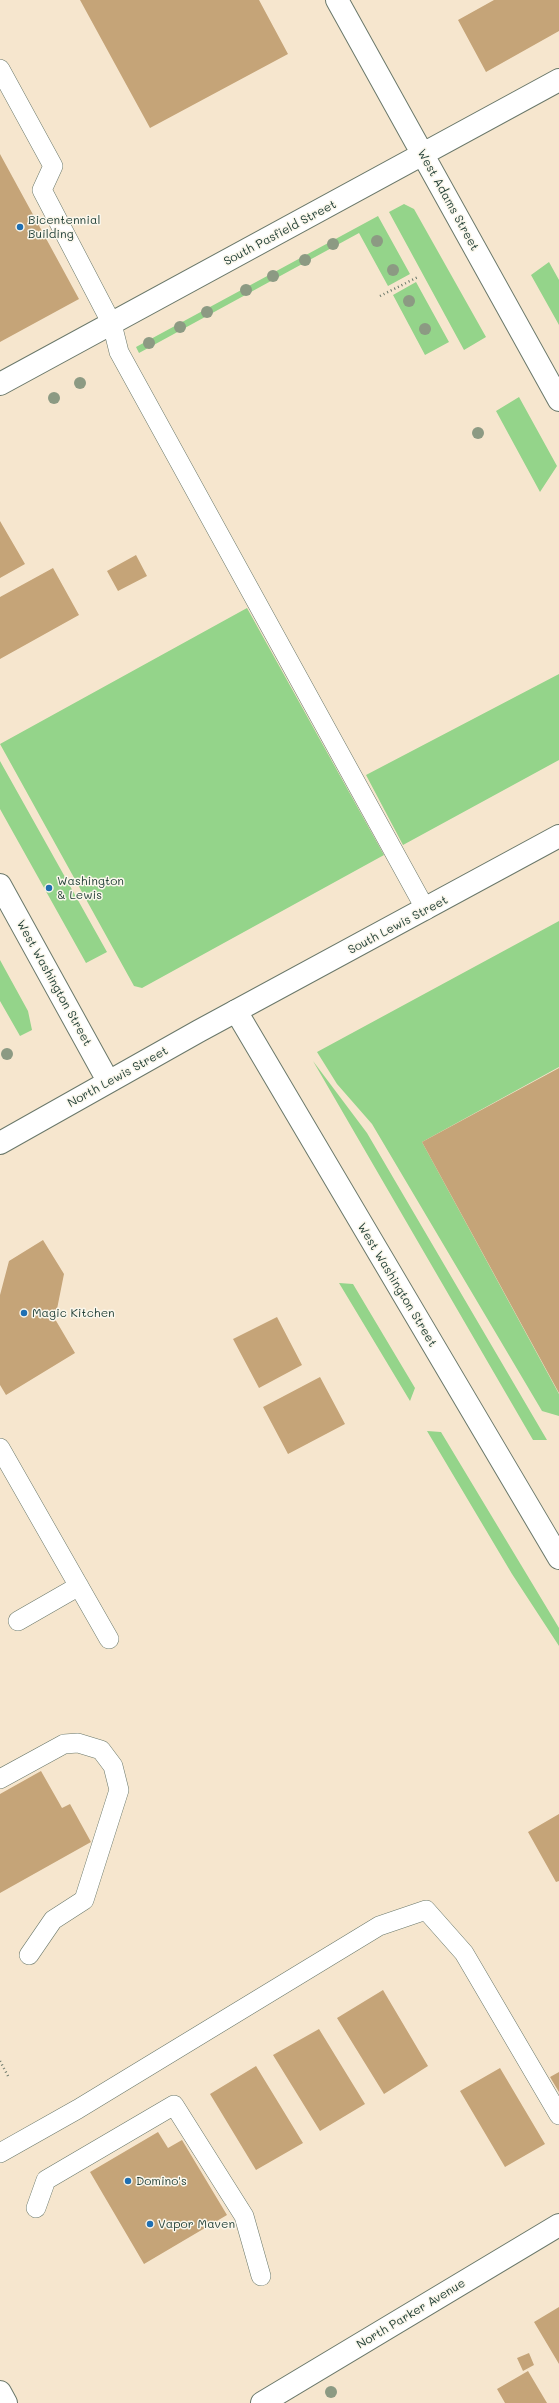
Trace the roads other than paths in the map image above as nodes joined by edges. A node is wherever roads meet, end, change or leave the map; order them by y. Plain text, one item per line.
1 (337, 0) edge
2 (0, 69) edge
3 (559, 80) edge
4 (423, 155) junction
5 (112, 324) junction
6 (0, 384) edge
7 (559, 400) edge
8 (559, 836) edge
9 (0, 885) edge
10 (426, 910) junction
11 (236, 1011) junction
12 (108, 1081) junction
13 (0, 1143) edge
14 (0, 1448) edge
15 (559, 1558) edge
16 (79, 1586) junction
17 (18, 1621) dead end
18 (109, 1638) dead end
19 (0, 1779) edge
20 (29, 1955) dead end
21 (559, 2115) edge
22 (0, 2153) edge
23 (36, 2208) dead end
24 (559, 2225) edge
25 (261, 2276) dead end
26 (0, 2392) edge
27 (6, 2403) edge
28 (262, 2403) edge

1 - 4 street, West Adams Street
2 - 5 lane
3 - 4 street, South Pasfield Street
4 - 5 street, South Pasfield Street
4 - 7 street, West Adams Street
5 - 6 street, South Pasfield Street
5 - 10 lane
8 - 10 street, South Lewis Street
9 - 12 street, West Washington Street
10 - 11 street, South Lewis Street
11 - 12 street, North Lewis Street
11 - 15 street, West Washington Street
12 - 13 street, North Lewis Street
14 - 16 lane
16 - 17 lane
16 - 18 lane
19 - 20 lane
21 - 22 lane
23 - 25 lane
24 - 28 street, North Parker Avenue
26 - 27 street

